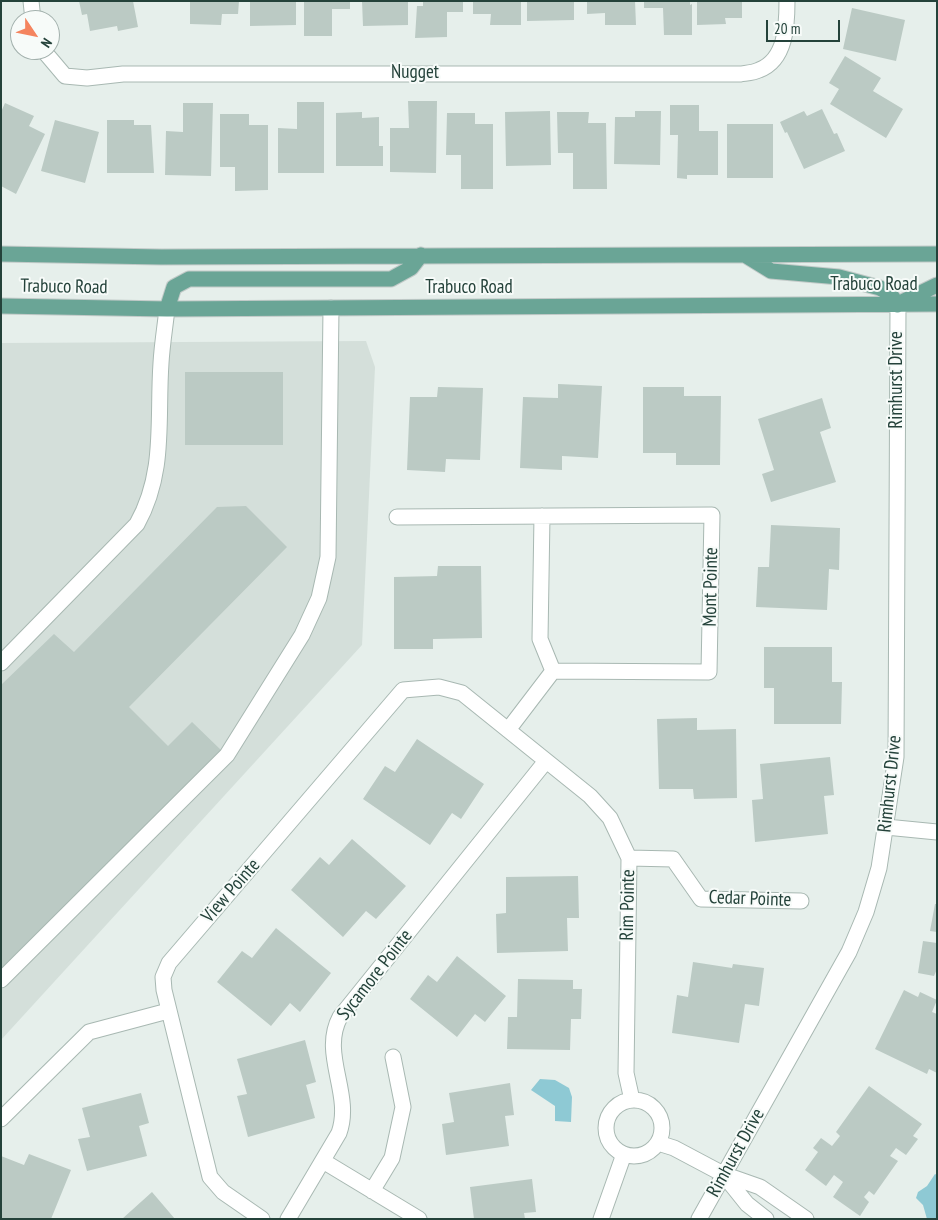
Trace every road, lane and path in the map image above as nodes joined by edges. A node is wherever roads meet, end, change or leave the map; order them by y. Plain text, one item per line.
1 (787, 1) edge
2 (52, 60) edge
3 (1, 254) edge
4 (937, 254) edge
5 (421, 255) junction
6 (744, 255) junction
7 (937, 285) edge
8 (937, 304) edge
9 (898, 305) junction
10 (1, 306) edge
11 (331, 308) junction
12 (167, 309) junction
13 (542, 516) junction
14 (397, 517) dead end
15 (1, 663) edge
16 (553, 671) junction
17 (508, 730) junction
18 (546, 761) junction
19 (886, 827) junction
20 (937, 832) edge
21 (629, 858) junction
22 (801, 901) dead end
23 (1, 980) edge
24 (168, 1011) junction
25 (393, 1057) dead end
26 (632, 1100) junction
27 (1, 1119) edge
28 (658, 1143) junction
29 (624, 1154) junction
30 (323, 1161) junction
31 (723, 1174) junction
32 (372, 1191) junction
33 (782, 1202) junction
34 (262, 1219) edge
35 (288, 1219) edge
36 (419, 1219) edge
37 (601, 1219) edge
38 (699, 1219) edge
39 (766, 1219) edge
40 (770, 1219) edge
41 (806, 1219) edge

1 - 2 street, Nugget
3 - 5 main road, Trabuco Road
4 - 6 main road, Trabuco Road
5 - 6 main road, Trabuco Road
5 - 12 main road
6 - 9 main road
7 - 9 main road
8 - 9 main road, Trabuco Road
9 - 11 main road, Trabuco Road
9 - 19 street, Rimhurst Drive
10 - 12 main road, Trabuco Road
11 - 12 main road, Trabuco Road
11 - 23 street
12 - 15 street
13 - 14 street, Mont Pointe
13 - 16 street
13 - 16 street, Mont Pointe
16 - 17 street
17 - 18 street, Rim Pointe
17 - 24 street, View Pointe
18 - 21 street, Rim Pointe
18 - 30 street, Sycamore Pointe
19 - 20 street
19 - 31 street, Rimhurst Drive
21 - 22 street, Cedar Pointe
21 - 26 street, Rim Pointe
24 - 27 street
24 - 34 street, View Pointe
25 - 32 street
26 - 28 street
26 - 29 street
28 - 29 street
28 - 31 street
29 - 37 street
30 - 32 street
30 - 35 street, Sycamore Pointe
31 - 33 street
31 - 38 street, Rimhurst Drive
31 - 39 street
32 - 36 street
33 - 40 street
33 - 41 street

